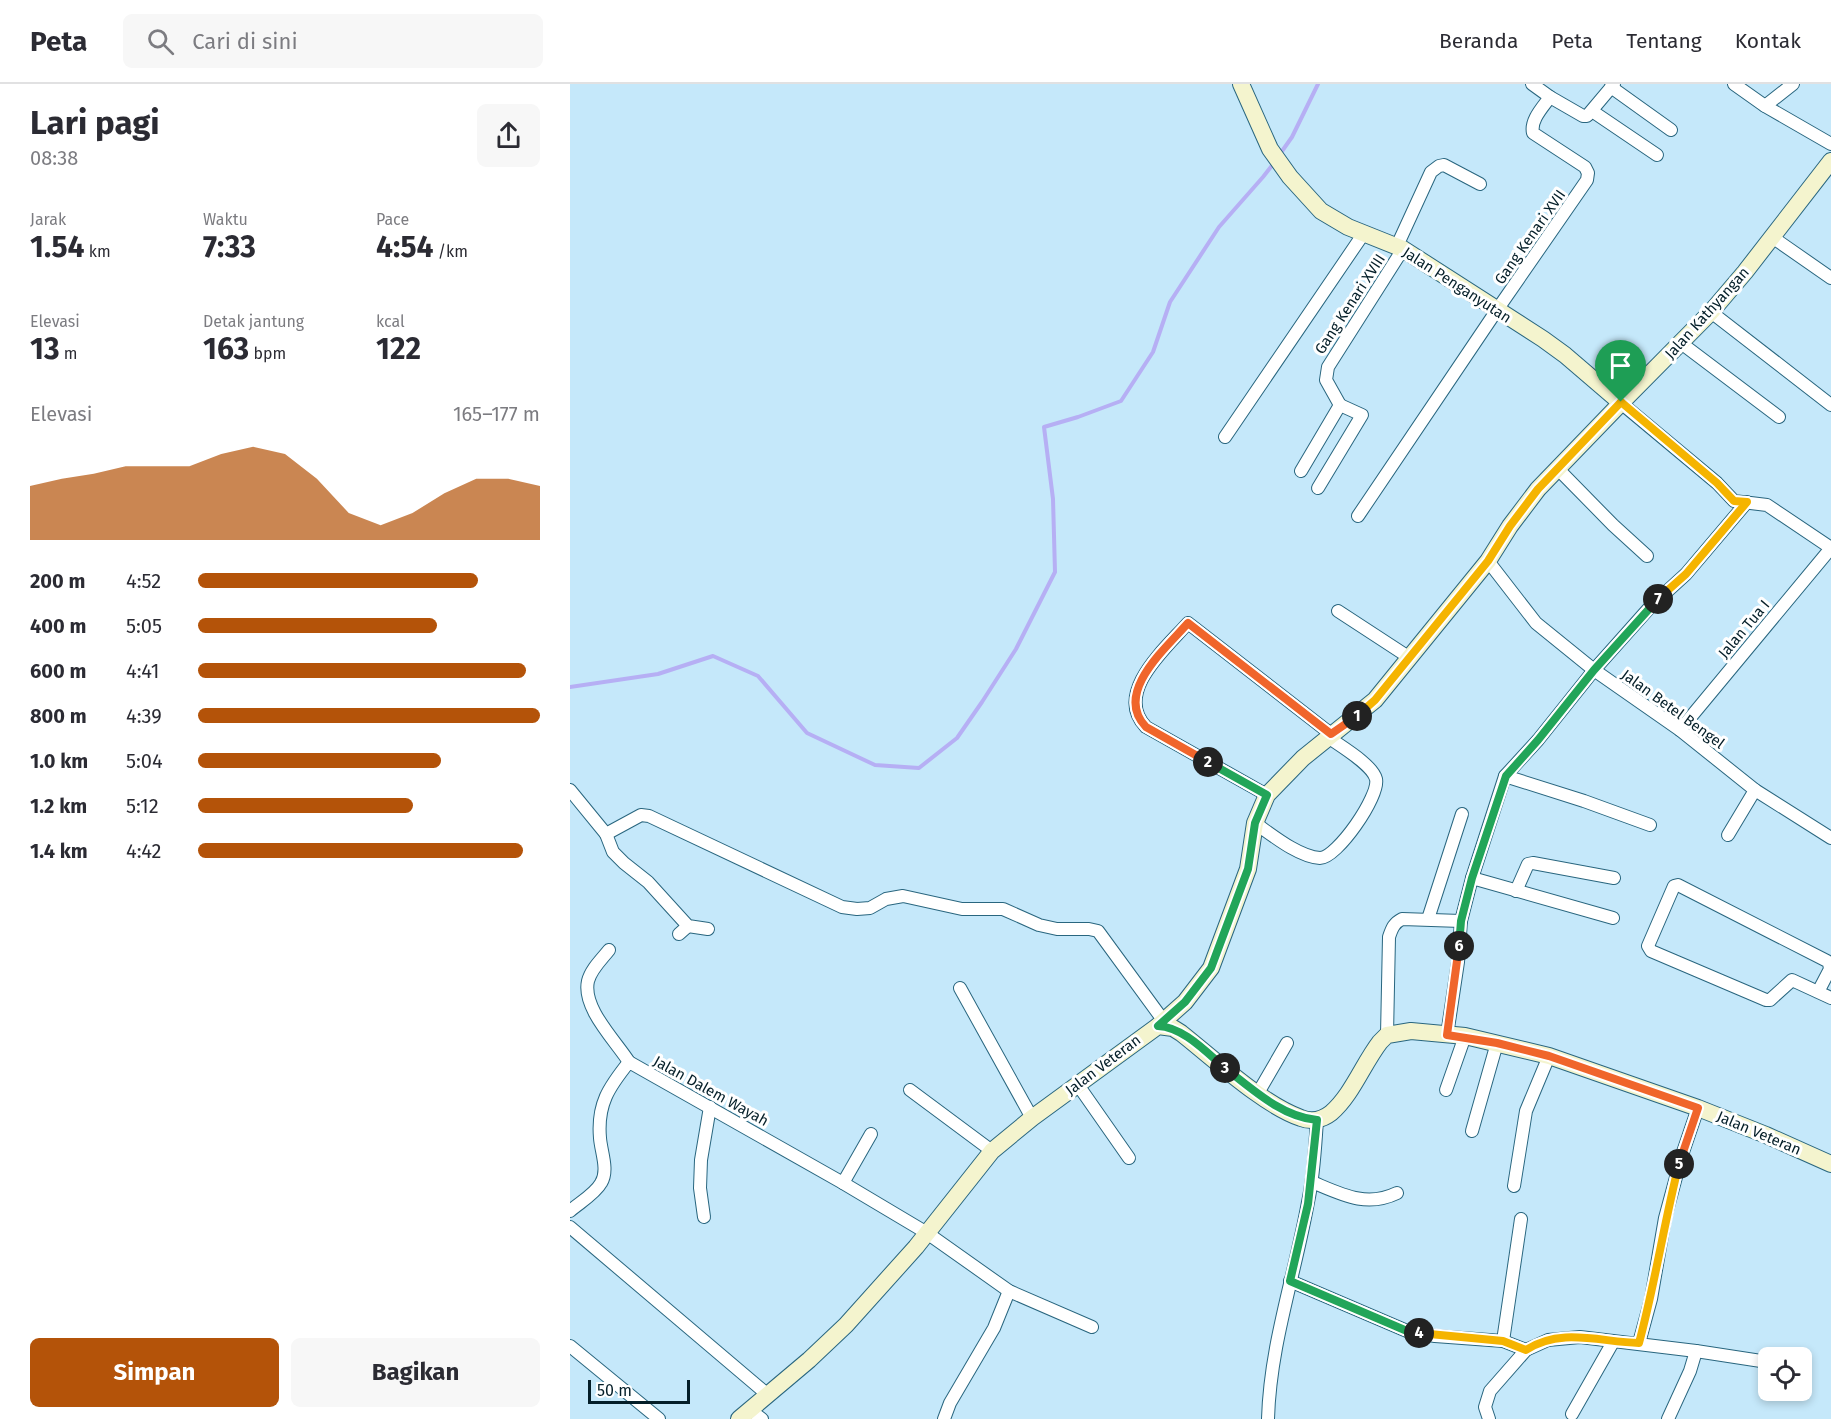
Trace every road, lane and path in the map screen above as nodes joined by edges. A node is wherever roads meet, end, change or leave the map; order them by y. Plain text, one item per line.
1 (1241, 84) edge
2 (1532, 84) edge
3 (1734, 84) edge
4 (1793, 84) edge
5 (1613, 86) edge
6 (1550, 97) junction
7 (1765, 106) junction
8 (1592, 111) junction
9 (1671, 130) dead end
10 (1831, 144) edge
11 (1657, 155) dead end
12 (1831, 161) edge
13 (1480, 184) dead end
14 (1364, 233) junction
15 (1772, 237) junction
16 (1400, 248) junction
17 (1831, 278) edge
18 (1497, 310) junction
19 (1711, 312) junction
20 (1681, 343) junction
21 (1621, 402) junction
22 (1340, 405) junction
23 (1831, 405) edge
24 (1779, 417) dead end
25 (1225, 437) dead end
26 (1559, 470) junction
27 (1301, 471) dead end
28 (1318, 488) dead end
29 (1747, 502) junction
30 (1358, 516) dead end
31 (1831, 548) edge
32 (1647, 556) dead end
33 (1488, 561) junction
34 (1338, 611) dead end
35 (1410, 658) junction
36 (1594, 670) junction
37 (1680, 730) junction
38 (1330, 735) junction
39 (1506, 776) junction
40 (570, 790) edge
41 (1755, 790) junction
42 (1267, 795) junction
43 (1462, 814) dead end
44 (1255, 823) junction
45 (1650, 825) dead end
46 (606, 834) junction
47 (1728, 835) dead end
48 (1831, 838) edge
49 (1472, 878) junction
50 (1614, 878) dead end
51 (1516, 891) junction
52 (1613, 918) dead end
53 (1428, 919) junction
54 (1461, 921) junction
55 (708, 929) dead end
56 (609, 950) dead end
57 (960, 988) dead end
58 (1818, 992) junction
59 (1831, 998) edge
60 (1160, 1023) junction
61 (1387, 1035) junction
62 (1447, 1035) junction
63 (1464, 1036) junction
64 (1287, 1043) dead end
65 (1497, 1043) junction
66 (1549, 1056) junction
67 (629, 1062) junction
68 (1078, 1084) junction
69 (910, 1090) dead end
70 (1446, 1090) dead end
71 (1258, 1094) junction
72 (710, 1107) junction
73 (1698, 1108) junction
74 (1032, 1118) junction
75 (1317, 1120) junction
76 (1472, 1131) dead end
77 (871, 1134) dead end
78 (992, 1151) junction
79 (1129, 1158) dead end
80 (1831, 1164) edge
81 (1312, 1182) junction
82 (843, 1183) junction
83 (1514, 1186) dead end
84 (1397, 1193) dead end
85 (570, 1211) edge
86 (704, 1217) dead end
87 (1521, 1219) dead end
88 (570, 1227) edge
89 (927, 1233) junction
90 (1290, 1281) junction
91 (1009, 1291) junction
92 (1092, 1327) dead end
93 (1503, 1341) junction
94 (1613, 1342) junction
95 (1639, 1343) junction
96 (570, 1346) edge
97 (1526, 1350) junction
98 (1696, 1351) junction
99 (1758, 1361) edge
100 (768, 1395) junction
101 (1572, 1414) dead end
102 (750, 1416) edge
103 (659, 1419) edge
104 (944, 1419) edge
105 (1268, 1419) edge
106 (1489, 1419) edge
107 (1668, 1419) edge

1 - 14 street, Jalan Penganyutan
2 - 6 street
3 - 7 street
4 - 7 street
5 - 8 street
5 - 9 street
6 - 8 street
6 - 18 street, Gang Kenari XVII
7 - 10 street
8 - 11 street
12 - 15 street, Jalan Kathyangan
13 - 16 street, Gang Kenari XVIII
14 - 16 street, Jalan Penganyutan
14 - 25 street
15 - 17 street
15 - 19 street, Jalan Kathyangan
16 - 18 street, Jalan Penganyutan
16 - 22 street, Gang Kenari XVIII
18 - 21 street, Jalan Penganyutan
18 - 30 street, Gang Kenari XVII
19 - 20 street, Jalan Kathyangan
19 - 23 street
20 - 21 street, Jalan Kathyangan
20 - 24 street
21 - 26 street, Jalan Kathyangan
21 - 29 street
22 - 27 street
22 - 28 street
26 - 32 street
26 - 33 street, Jalan Kathyangan
29 - 31 street
29 - 36 street
31 - 37 street, Jalan Tua I
33 - 35 street, Jalan Kathyangan
33 - 36 street, Jalan Betel Bengel
34 - 35 street
35 - 38 street, Jalan Kathyangan
36 - 37 street, Jalan Betel Bengel
36 - 39 street
37 - 41 street, Jalan Betel Bengel
38 - 42 street, Jalan Kathyangan
38 - 42 street
38 - 44 street
39 - 45 street
39 - 49 street
40 - 46 street
41 - 47 street
41 - 48 street, Jalan Betel Bengel
42 - 44 street, Jalan Kathyangan
43 - 53 street
44 - 60 street, Jalan Kathyangan
46 - 55 street
46 - 60 street
49 - 51 street
49 - 54 street
50 - 51 street
51 - 52 street
53 - 54 street
53 - 61 street
54 - 62 street
56 - 67 street
57 - 74 street
58 - 58 street
58 - 59 street
60 - 68 street, Jalan Veteran
60 - 71 street
61 - 62 street, Jalan Veteran
61 - 75 street
62 - 63 street, Jalan Veteran
63 - 65 street, Jalan Veteran
63 - 70 street
64 - 71 street
65 - 66 street, Jalan Veteran
65 - 76 street
66 - 73 street, Jalan Veteran
66 - 83 street
67 - 72 street, Jalan Dalem Wayah
67 - 85 street, Jalan Dalem Wayah
68 - 74 street, Jalan Veteran
68 - 79 street
69 - 78 street
71 - 75 street
72 - 82 street, Jalan Dalem Wayah
72 - 86 street
73 - 80 street, Jalan Veteran
73 - 95 street
74 - 78 street, Jalan Veteran
75 - 81 street
77 - 82 street
78 - 89 street, Jalan Veteran
81 - 84 street
81 - 90 street
82 - 89 street, Jalan Dalem Wayah
87 - 93 street
88 - 100 street
89 - 91 street, Jalan Dalem Wayah
89 - 100 street, Jalan Veteran
90 - 93 street
90 - 105 street
91 - 92 street, Jalan Dalem Wayah
91 - 104 street
93 - 97 street
94 - 95 street
94 - 97 street
94 - 101 street
95 - 98 street
96 - 103 street
97 - 106 street
98 - 99 street
98 - 107 street
100 - 102 street, Jalan Veteran

